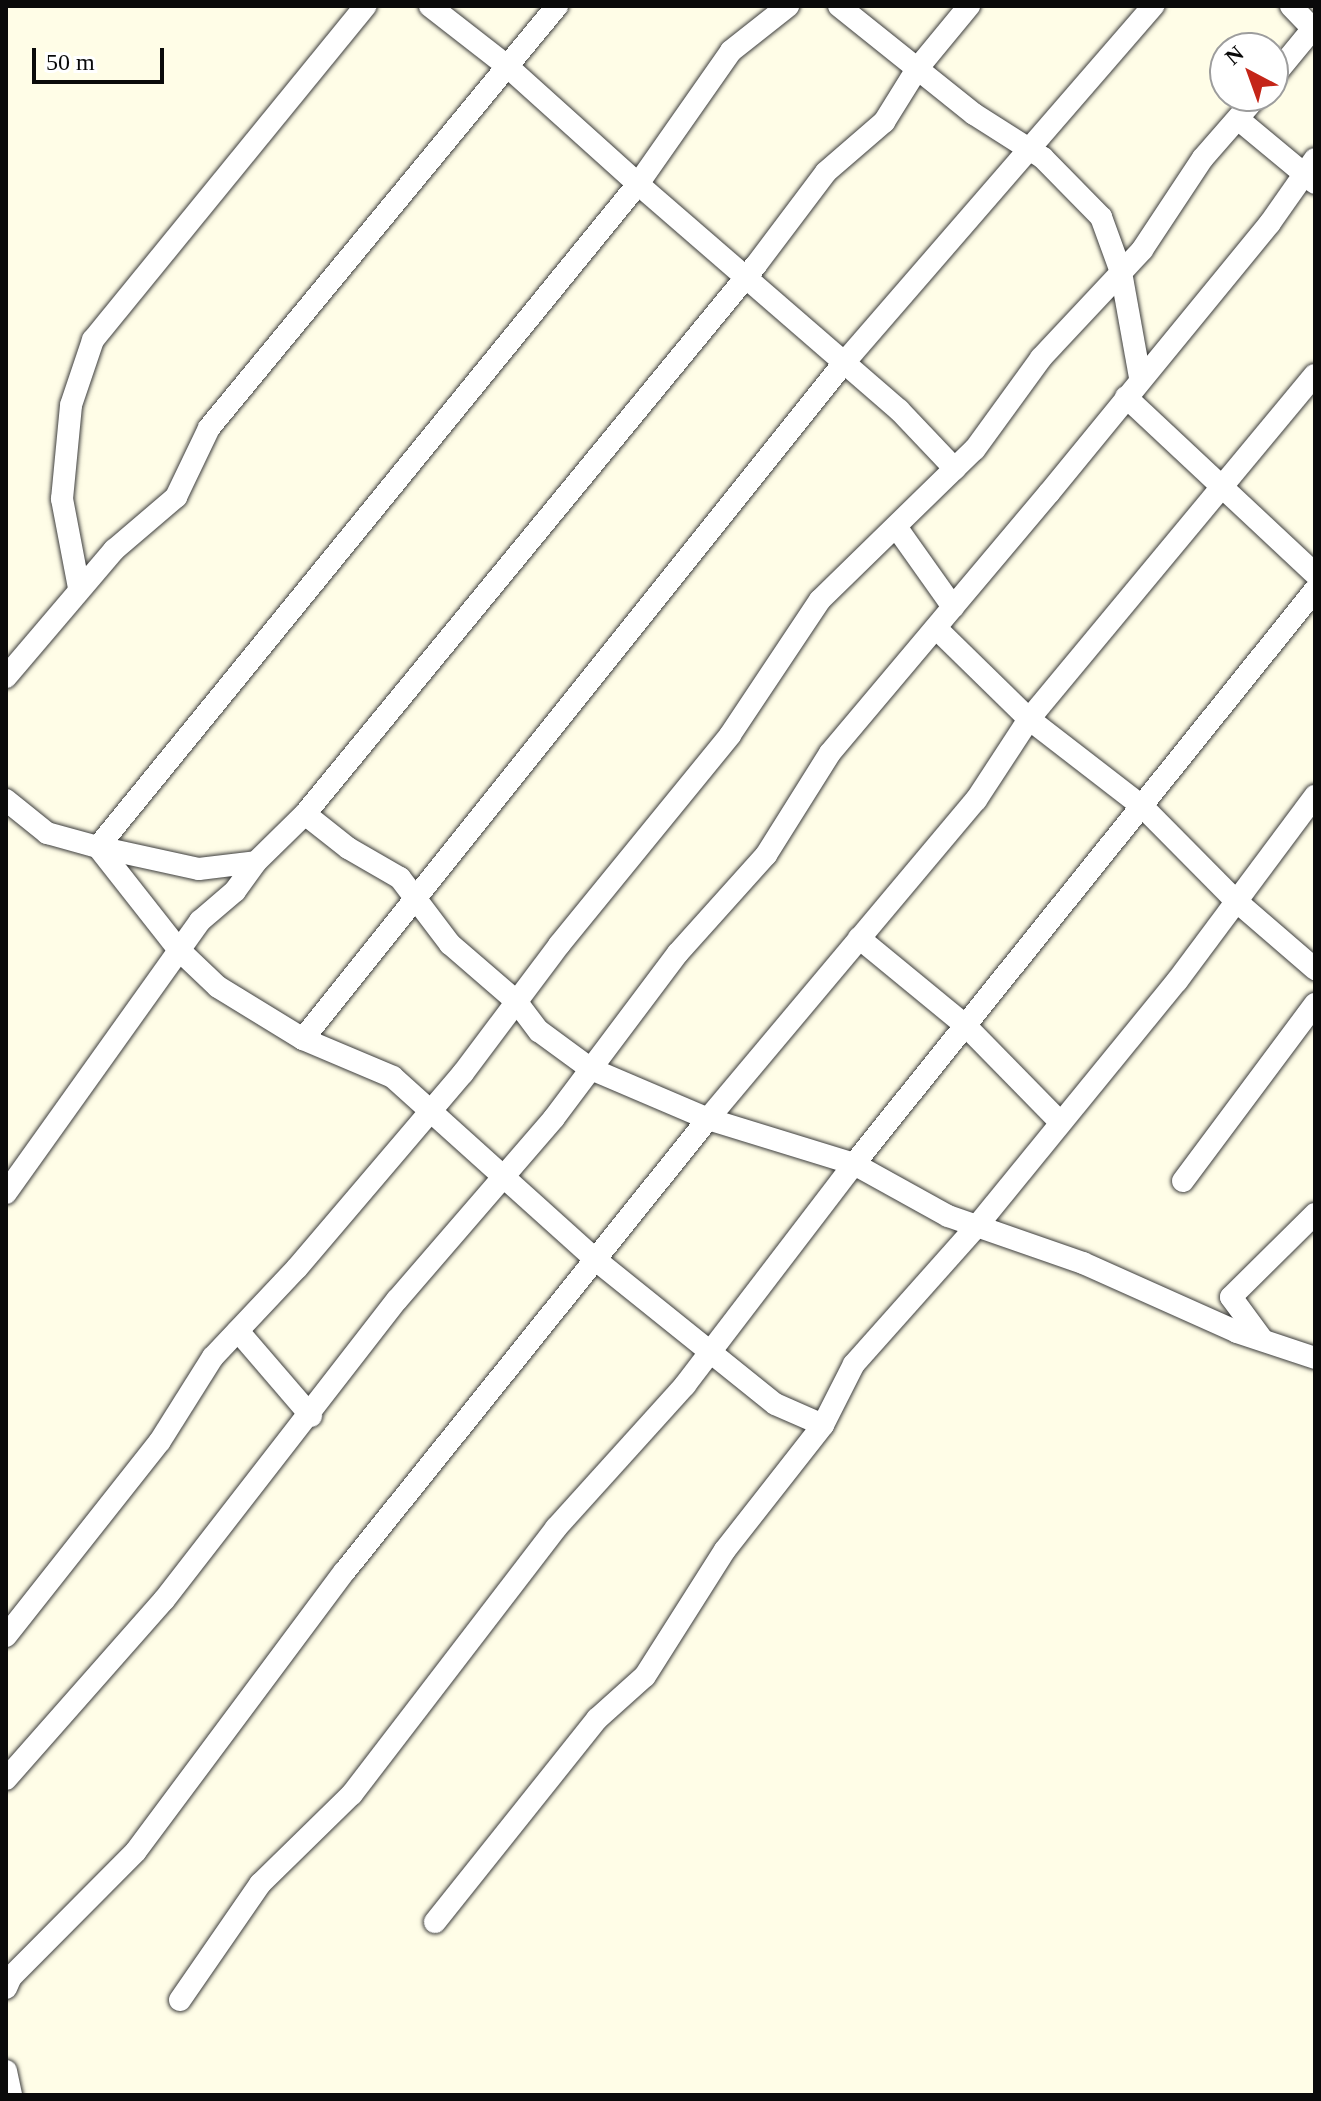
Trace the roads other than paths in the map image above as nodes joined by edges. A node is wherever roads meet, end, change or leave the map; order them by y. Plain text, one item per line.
1 (365, 6) edge
2 (430, 6) edge
3 (557, 6) edge
4 (788, 6) edge
5 (839, 6) edge
6 (969, 6) edge
7 (1153, 6) edge
8 (1291, 6) edge
9 (1314, 28) edge
10 (1289, 58) edge
11 (507, 66) junction
12 (917, 69) junction
13 (1244, 112) edge
14 (1238, 119) junction
15 (1031, 151) junction
16 (1311, 172) edge
17 (638, 184) junction
18 (1121, 272) junction
19 (745, 278) junction
20 (843, 364) junction
21 (1315, 375) edge
22 (1140, 378) junction
23 (1126, 397) junction
24 (955, 469) junction
25 (1220, 488) junction
26 (897, 528) junction
27 (1315, 574) edge
28 (79, 588) junction
29 (1315, 590) edge
30 (953, 607) junction
31 (936, 628) junction
32 (6, 677) edge
33 (1029, 719) junction
34 (1315, 796) edge
35 (6, 800) edge
36 (1143, 807) junction
37 (305, 814) junction
38 (98, 847) junction
39 (256, 862) junction
40 (419, 900) junction
41 (1235, 900) junction
42 (859, 938) junction
43 (179, 950) junction
44 (1315, 969) edge
45 (516, 1001) junction
46 (1315, 1004) edge
47 (966, 1026) junction
48 (303, 1039) junction
49 (591, 1069) junction
50 (428, 1110) junction
51 (708, 1119) junction
52 (1059, 1121) junction
53 (854, 1164) junction
54 (503, 1180) junction
55 (1183, 1181) dead end
56 (6, 1193) edge
57 (1315, 1214) edge
58 (977, 1226) junction
59 (596, 1260) junction
60 (238, 1331) junction
61 (1265, 1342) junction
62 (709, 1352) junction
63 (1315, 1358) edge
64 (311, 1416) junction
65 (823, 1425) junction
66 (6, 1636) edge
67 (6, 1779) edge
68 (435, 1922) dead end
69 (6, 1988) edge
70 (180, 2000) dead end
71 (6, 2071) edge
72 (11, 2095) edge

1 - 28 street
2 - 11 street
3 - 11 street
4 - 17 street
5 - 12 street
6 - 12 street
7 - 15 street
8 - 9 street
9 - 10 street
11 - 17 street
11 - 28 street
12 - 15 street
12 - 19 street
13 - 14 street
14 - 16 street
14 - 18 street
15 - 18 street
15 - 20 street
16 - 22 street
17 - 19 street
17 - 38 street
18 - 22 street
18 - 24 street
19 - 20 street
19 - 37 street
20 - 24 street
20 - 40 street
21 - 25 street
22 - 23 street
23 - 25 street
23 - 30 street
24 - 26 street
25 - 27 street
25 - 33 street
26 - 30 street
26 - 45 street
28 - 32 street
29 - 36 street
30 - 31 street
31 - 33 street
31 - 49 street
33 - 36 street
33 - 42 street
34 - 41 street
35 - 38 street
36 - 41 street
36 - 47 street
37 - 39 street
37 - 40 street
38 - 39 street
38 - 43 street
39 - 43 street
40 - 45 street
40 - 48 street
41 - 44 street
41 - 52 street
42 - 47 street
42 - 51 street
43 - 48 street
43 - 56 street
45 - 49 street
45 - 50 street
46 - 55 street
47 - 52 street
47 - 53 street
48 - 50 street
49 - 51 street
49 - 54 street
50 - 54 street
50 - 60 street
51 - 53 street
51 - 59 street
52 - 58 street
53 - 58 street
53 - 62 street
54 - 59 street
54 - 64 street
57 - 61 street
58 - 61 street
58 - 65 street
59 - 62 street
59 - 69 street
60 - 64 street
60 - 66 street
61 - 63 street
62 - 65 street
62 - 70 street
64 - 67 street
65 - 68 street
71 - 72 street

